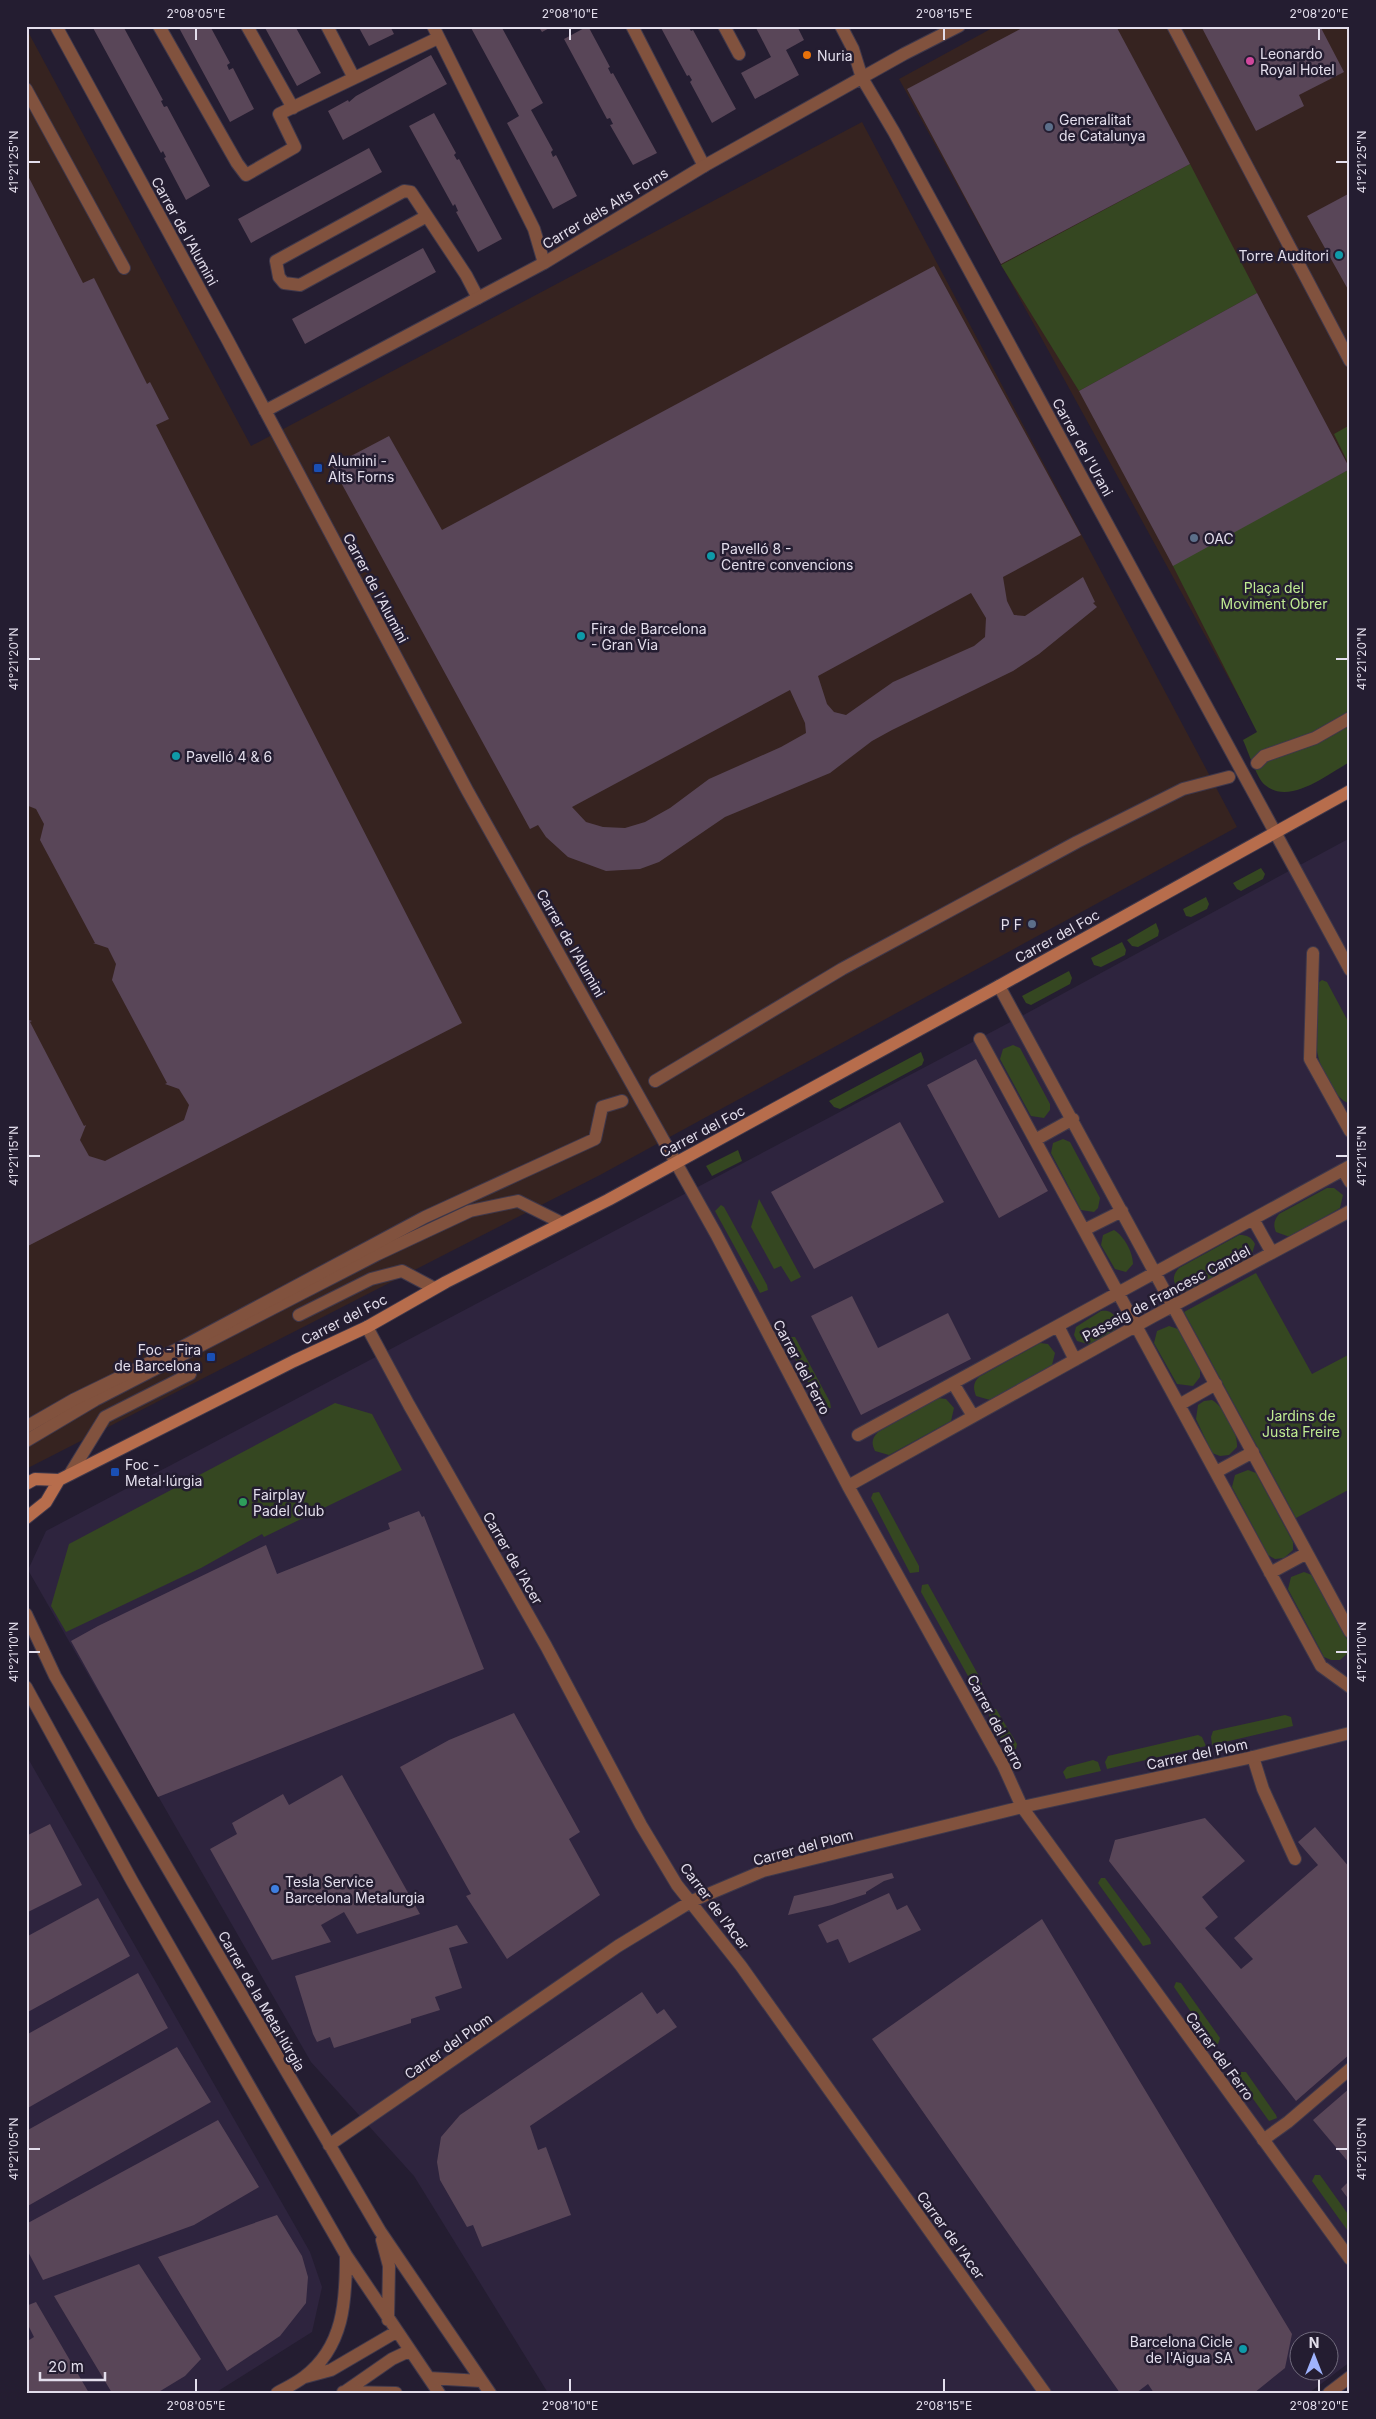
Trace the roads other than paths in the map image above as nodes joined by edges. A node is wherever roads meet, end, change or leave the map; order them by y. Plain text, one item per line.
1 (56, 26) edge
2 (159, 26) edge
3 (246, 26) edge
4 (327, 26) edge
5 (632, 26) edge
6 (724, 26) edge
7 (841, 26) edge
8 (959, 26) edge
9 (1173, 26) edge
10 (436, 32) edge
11 (739, 54) dead end
12 (354, 78) junction
13 (862, 78) junction
14 (26, 89) edge
15 (293, 108) junction
16 (704, 166) junction
17 (427, 216) junction
18 (544, 263) junction
19 (124, 268) dead end
20 (478, 298) junction
21 (1350, 361) edge
22 (265, 411) junction
23 (1350, 718) edge
24 (1261, 760) dead end
25 (1224, 778) dead end
26 (1350, 791) edge
27 (1276, 832) junction
28 (1313, 953) dead end
29 (1350, 970) edge
30 (999, 986) junction
31 (980, 1039) dead end
32 (656, 1080) dead end
33 (622, 1101) dead end
34 (1073, 1119) junction
35 (1350, 1130) edge
36 (1035, 1140) junction
37 (674, 1162) junction
38 (1346, 1168) edge
39 (1350, 1182) edge
40 (1122, 1211) junction
41 (1350, 1211) edge
42 (1253, 1219) junction
43 (562, 1223) junction
44 (1084, 1230) junction
45 (1272, 1253) junction
46 (1156, 1272) junction
47 (434, 1288) junction
48 (1118, 1293) junction
49 (1174, 1306) junction
50 (299, 1315) dead end
51 (1058, 1326) junction
52 (1136, 1326) junction
53 (367, 1327) junction
54 (1075, 1360) junction
55 (190, 1374) dead end
56 (953, 1384) junction
57 (1216, 1384) junction
58 (1179, 1405) junction
59 (973, 1416) junction
60 (26, 1427) edge
61 (858, 1435) dead end
62 (26, 1442) edge
63 (1252, 1452) junction
64 (1216, 1472) junction
65 (65, 1477) junction
66 (26, 1484) edge
67 (848, 1486) junction
68 (26, 1518) edge
69 (1308, 1553) junction
70 (1270, 1573) junction
71 (26, 1614) edge
72 (1350, 1632) edge
73 (26, 1687) edge
74 (1350, 1687) edge
75 (1350, 1733) edge
76 (1252, 1757) junction
77 (1022, 1807) junction
78 (1295, 1859) dead end
79 (692, 1902) junction
80 (1350, 2069) edge
81 (1263, 2140) junction
82 (329, 2145) junction
83 (380, 2231) junction
84 (346, 2255) junction
85 (1350, 2259) edge
86 (388, 2320) junction
87 (396, 2332) junction
88 (409, 2350) junction
89 (304, 2377) junction
90 (1350, 2377) edge
91 (428, 2378) junction
92 (481, 2381) junction
93 (277, 2393) edge
94 (343, 2393) edge
95 (396, 2393) edge
96 (439, 2393) edge
97 (490, 2393) edge
98 (1046, 2393) edge
99 (1329, 2393) edge

1 - 22 street, Carrer de l'Alumini
2 - 15 street
3 - 15 street
4 - 12 street
5 - 16 street
6 - 11 street
7 - 13 street, Carrer de l'Urani
8 - 13 street, Carrer dels Alts Forns
9 - 21 street
10 - 12 street
10 - 18 street
12 - 15 street
13 - 16 street, Carrer dels Alts Forns
13 - 27 street, Carrer de l'Urani
14 - 19 street
16 - 18 street, Carrer dels Alts Forns
17 - 17 street
17 - 20 street
18 - 20 street, Carrer dels Alts Forns
20 - 22 street, Carrer dels Alts Forns
22 - 37 street, Carrer de l'Alumini
23 - 24 street
25 - 32 street
26 - 27 street, Carrer del Foc
27 - 29 street, Carrer de l'Urani
27 - 30 street, Carrer del Foc
28 - 35 street
30 - 34 street
30 - 37 street, Carrer del Foc
31 - 36 street
33 - 60 street
34 - 36 street
34 - 40 street
36 - 44 street
37 - 43 street, Carrer del Foc
37 - 67 street, Carrer del Ferro
38 - 39 street, Passeig de Francesc Candel
38 - 42 street, Passeig de Francesc Candel
40 - 44 street
40 - 46 street
41 - 45 street, Passeig de Francesc Candel
42 - 45 street, Passeig de Francesc Candel
42 - 46 street, Passeig de Francesc Candel
43 - 47 street, Carrer del Foc
43 - 62 street
44 - 48 street
45 - 49 street, Passeig de Francesc Candel
46 - 48 street, Passeig de Francesc Candel
46 - 49 street
47 - 50 street
47 - 53 street, Carrer del Foc
48 - 51 street, Passeig de Francesc Candel
48 - 52 street
49 - 52 street, Passeig de Francesc Candel
49 - 57 street
51 - 54 street, Passeig de Francesc Candel
51 - 56 street, Passeig de Francesc Candel
52 - 54 street, Passeig de Francesc Candel
52 - 58 street
53 - 65 street, Carrer del Foc
53 - 79 street, Carrer de l'Acer
54 - 59 street, Passeig de Francesc Candel
55 - 65 street
56 - 59 street
56 - 61 street, Passeig de Francesc Candel
57 - 58 street
57 - 63 street
58 - 64 street
59 - 67 street, Passeig de Francesc Candel
63 - 64 street
63 - 69 street
64 - 70 street
65 - 66 street, Carrer del Foc
65 - 68 street
67 - 77 street, Carrer del Ferro
69 - 70 street
69 - 72 street
70 - 74 street
71 - 82 street, Carrer de la Metal·lúrgia
73 - 84 street
75 - 76 street, Carrer del Plom
76 - 77 street, Carrer del Plom
76 - 78 street
77 - 79 street, Carrer del Plom
77 - 81 street, Carrer del Ferro
79 - 82 street, Carrer del Plom
79 - 98 street, Carrer de l'Acer
80 - 81 street
81 - 85 street, Carrer del Ferro
82 - 83 street, Carrer de la Metal·lúrgia
83 - 86 street
83 - 92 street, Carrer de la Metal·lúrgia
84 - 86 street
84 - 89 street
86 - 87 street
87 - 88 street
87 - 89 street
88 - 91 street
88 - 94 street
89 - 93 street
90 - 99 street
91 - 92 street
91 - 96 street
92 - 97 street, Carrer de la Metal·lúrgia
94 - 95 street

